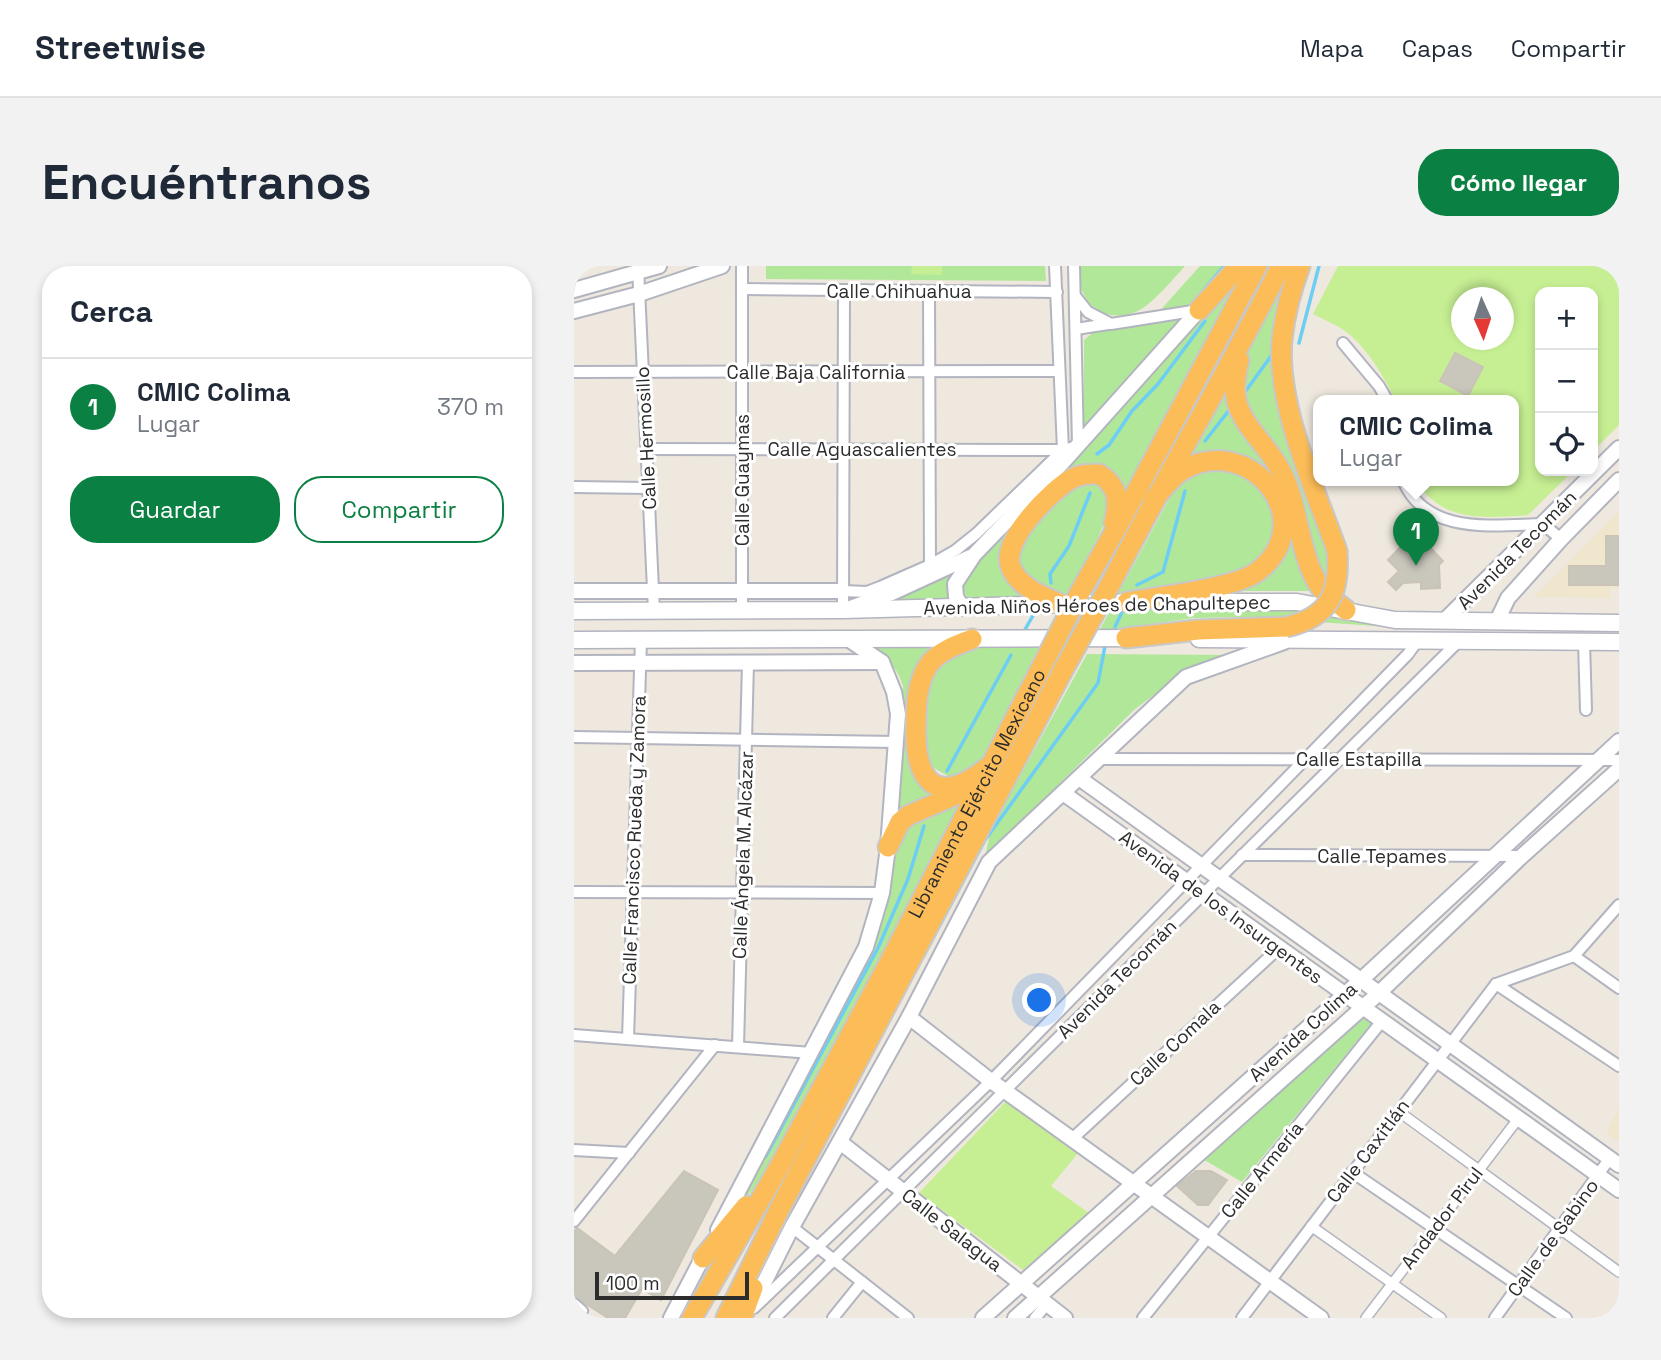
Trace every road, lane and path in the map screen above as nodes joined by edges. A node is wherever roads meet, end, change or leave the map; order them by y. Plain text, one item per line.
1 (659, 266) edge
2 (722, 266) edge
3 (742, 266) edge
4 (1055, 266) edge
5 (1074, 266) edge
6 (1239, 266) edge
7 (1257, 266) edge
8 (1281, 266) edge
9 (1300, 266) edge
10 (638, 269) edge
11 (574, 289) edge
12 (742, 289) junction
13 (844, 290) junction
14 (929, 291) junction
15 (1057, 292) junction
16 (639, 294) junction
17 (1076, 297) junction
18 (1199, 310) junction
19 (574, 311) edge
20 (1111, 324) junction
21 (1076, 329) junction
22 (1343, 343) dead end
23 (1241, 345) junction
24 (642, 371) junction
25 (929, 371) junction
26 (1059, 371) junction
27 (574, 372) edge
28 (742, 372) junction
29 (844, 372) junction
30 (1384, 395) edge
31 (1071, 448) junction
32 (1619, 448) edge
33 (646, 449) junction
34 (742, 449) junction
35 (844, 449) junction
36 (929, 449) junction
37 (1619, 480) edge
38 (1313, 483) edge
39 (1314, 486) edge
40 (1407, 486) edge
41 (574, 487) edge
42 (648, 488) junction
43 (1153, 500) junction
44 (1543, 524) junction
45 (1561, 540) junction
46 (1110, 541) junction
47 (974, 555) junction
48 (930, 571) junction
49 (574, 591) edge
50 (653, 591) junction
51 (742, 591) junction
52 (843, 592) junction
53 (1127, 602) junction
54 (1063, 605) junction
55 (962, 608) junction
56 (743, 610) junction
57 (843, 610) junction
58 (1346, 610) junction
59 (574, 611) edge
60 (654, 611) junction
61 (1444, 621) junction
62 (1497, 621) junction
63 (1619, 623) edge
64 (1288, 633) junction
65 (1126, 638) joint
66 (972, 639) junction
67 (574, 640) edge
68 (641, 640) junction
69 (851, 640) junction
70 (1418, 640) junction
71 (1459, 641) junction
72 (1584, 642) junction
73 (1619, 642) edge
74 (882, 662) junction
75 (574, 663) edge
76 (640, 663) junction
77 (748, 663) junction
78 (1586, 710) dead end
79 (574, 737) edge
80 (638, 738) junction
81 (746, 740) junction
82 (1619, 741) edge
83 (897, 742) junction
84 (1099, 759) junction
85 (1306, 759) junction
86 (1341, 759) junction
87 (1598, 760) junction
88 (1619, 760) edge
89 (991, 765) junction
90 (1619, 769) edge
91 (1079, 778) junction
92 (982, 784) junction
93 (1063, 793) junction
94 (1137, 820) junction
95 (1121, 835) junction
96 (888, 847) junction
97 (1242, 855) junction
98 (1495, 856) junction
99 (1522, 856) junction
100 (1201, 866) junction
101 (1219, 878) junction
102 (1186, 882) junction
103 (574, 892) edge
104 (633, 892) junction
105 (742, 892) junction
106 (882, 893) junction
107 (1203, 894) junction
108 (1619, 905) edge
109 (1279, 948) junction
110 (1574, 956) junction
111 (1361, 980) junction
112 (1496, 984) junction
113 (1619, 988) edge
114 (1379, 993) junction
115 (1345, 995) junction
116 (1362, 1007) junction
117 (909, 1017) junction
118 (1382, 1021) junction
119 (574, 1035) edge
120 (628, 1039) junction
121 (1449, 1043) junction
122 (715, 1045) junction
123 (738, 1047) junction
124 (812, 1053) junction
125 (1437, 1060) junction
126 (1619, 1066) edge
127 (991, 1081) junction
128 (1005, 1090) junction
129 (1398, 1111) junction
130 (1518, 1119) junction
131 (1072, 1139) junction
132 (840, 1142) junction
133 (574, 1150) edge
134 (629, 1153) junction
135 (1615, 1161) edge
136 (782, 1162) junction
137 (1479, 1170) junction
138 (1352, 1172) junction
139 (1598, 1175) junction
140 (887, 1180) junction
141 (1134, 1183) junction
142 (1619, 1190) edge
143 (903, 1191) junction
144 (1152, 1196) junction
145 (779, 1210) junction
146 (574, 1221) edge
147 (1311, 1226) junction
148 (792, 1227) junction
149 (1434, 1228) junction
150 (1559, 1229) junction
151 (1208, 1237) junction
152 (817, 1246) junction
153 (703, 1258) junction
154 (834, 1259) junction
155 (1619, 1272) edge
156 (1269, 1281) junction
157 (862, 1282) junction
158 (1392, 1283) junction
159 (1021, 1284) junction
160 (1518, 1286) junction
161 (1042, 1300) junction
162 (574, 1304) edge
163 (696, 1312) edge
164 (745, 1317) edge
165 (578, 1318) edge
166 (671, 1318) edge
167 (726, 1318) edge
168 (775, 1318) edge
169 (833, 1318) edge
170 (908, 1318) edge
171 (983, 1318) edge
172 (1015, 1318) edge
173 (1035, 1318) edge
174 (1065, 1318) edge
175 (1143, 1318) edge
176 (1242, 1318) edge
177 (1321, 1318) edge
178 (1366, 1318) edge
179 (1441, 1318) edge
180 (1495, 1318) edge
181 (1566, 1318) edge

1 - 10 street
2 - 16 street
3 - 12 street, Calle Guaymas
4 - 15 street
5 - 17 street
6 - 18 highway
7 - 46 highway, Libramiento Ejército Mexicano
8 - 23 highway, Libramiento Ejército Mexicano
9 - 38 highway, bridge
10 - 11 street
10 - 16 street, Calle Hermosillo
12 - 13 street, Calle Chihuahua
12 - 28 street, Calle Guaymas
13 - 14 street, Calle Chihuahua
13 - 29 street
14 - 15 street, Calle Chihuahua
14 - 25 street
15 - 26 street
16 - 19 street
16 - 24 street, Calle Hermosillo
17 - 20 street
17 - 21 street
18 - 20 street
18 - 31 street
20 - 21 street
21 - 31 street
22 - 30 street
23 - 43 highway, Libramiento Ejército Mexicano
23 - 58 highway
24 - 27 street, Calle Baja California
24 - 28 street, Calle Baja California
24 - 33 street, Calle Hermosillo
25 - 26 street, Calle Baja California
25 - 29 street, Calle Baja California
25 - 36 street
26 - 31 street
28 - 29 street, Calle Baja California
28 - 34 street, Calle Guaymas
29 - 35 street
31 - 36 street, Calle Aguascalientes
31 - 47 street
31 - 48 street
32 - 44 street, Avenida Tecomán
33 - 34 street, Calle Aguascalientes
33 - 42 street, Calle Hermosillo
34 - 35 street, Calle Aguascalientes
34 - 51 street, Calle Guaymas
35 - 36 street, Calle Aguascalientes
35 - 52 street
36 - 48 street
37 - 45 street, Avenida Tecomán
39 - 64 highway, bridge
40 - 44 street
41 - 42 street
42 - 50 street, Calle Hermosillo
43 - 53 highway
43 - 145 highway, Libramiento Ejército Mexicano, bridge
44 - 45 street
44 - 61 street, Avenida Tecomán
45 - 62 street, Avenida Tecomán
46 - 54 highway
46 - 89 highway, Libramiento Ejército Mexicano, bridge
47 - 48 street
47 - 55 street
48 - 52 street
48 - 57 street
49 - 50 street
50 - 51 street
50 - 60 street, Calle Hermosillo
51 - 52 street
51 - 56 street, Calle Guaymas
52 - 57 street
53 - 54 main road, Avenida Niños Héroes de Chapultepec
53 - 58 main road, Avenida Niños Héroes de Chapultepec
54 - 55 main road, Avenida Niños Héroes de Chapultepec
55 - 57 main road, Avenida Niños Héroes de Chapultepec
56 - 57 main road, Avenida Niños Héroes de Chapultepec
56 - 60 main road, Avenida Niños Héroes de Chapultepec
58 - 61 main road, Avenida Niños Héroes de Chapultepec
59 - 60 main road, Avenida Niños Héroes de Chapultepec
61 - 62 main road, Avenida Niños Héroes de Chapultepec
62 - 63 main road, Avenida Niños Héroes de Chapultepec
64 - 65 highway
64 - 70 main road
64 - 84 street
65 - 66 main road, Avenida Niños Héroes de Chapultepec
66 - 69 main road, Avenida Niños Héroes de Chapultepec
66 - 89 highway
67 - 68 main road, Avenida Niños Héroes de Chapultepec
68 - 69 main road, Avenida Niños Héroes de Chapultepec
68 - 76 street, Calle Francisco Rueda y Zamora
69 - 74 street
70 - 71 main road
70 - 85 street, Avenida Tecomán
71 - 72 main road
71 - 86 street, Avenida Tecomán
72 - 73 main road
72 - 78 street
74 - 77 street
74 - 83 street
75 - 76 street
76 - 77 street
76 - 80 street, Calle Francisco Rueda y Zamora
77 - 81 street, Calle Ángela M. Alcázar
79 - 80 street
80 - 81 street
80 - 104 street, Calle Francisco Rueda y Zamora
81 - 83 street
81 - 105 street, Calle Ángela M. Alcázar
82 - 87 street, Avenida Colima
83 - 96 street
84 - 85 street, Calle Estapilla
84 - 91 street
85 - 86 street, Calle Estapilla
85 - 100 street, Avenida Tecomán
86 - 87 street, Calle Estapilla
86 - 97 street, Avenida Tecomán
87 - 88 street, Calle Estapilla
87 - 98 street, Avenida Colima
89 - 92 highway, Libramiento Ejército Mexicano
90 - 99 street, Avenida Colima
91 - 93 street
91 - 94 street, Avenida de los Insurgentes
92 - 96 highway
92 - 136 highway, Libramiento Ejército Mexicano
93 - 95 street, Avenida de los Insurgentes
93 - 117 street
94 - 95 street
94 - 100 street, Avenida de los Insurgentes
95 - 102 street, Avenida de los Insurgentes
96 - 106 street
97 - 98 street, Calle Tepames
97 - 101 street, Avenida Tecomán
98 - 99 street, Calle Tepames
98 - 111 street, Avenida Colima
99 - 114 street, Avenida Colima
100 - 101 street, Avenida de los Insurgentes
100 - 102 street, Avenida Tecomán
101 - 107 street, Avenida Tecomán
101 - 111 street, Avenida de los Insurgentes
102 - 107 street, Avenida de los Insurgentes
102 - 127 street, Avenida Tecomán
103 - 104 street
104 - 105 street
104 - 120 street, Calle Francisco Rueda y Zamora
105 - 106 street
105 - 123 street, Calle Ángela M. Alcázar
106 - 124 street
107 - 109 street, Avenida de los Insurgentes
107 - 128 street, Avenida Tecomán
108 - 110 street
109 - 115 street, Avenida de los Insurgentes
109 - 131 street, Calle Comala
110 - 112 street
110 - 113 street
111 - 114 street, Avenida de los Insurgentes
111 - 115 street, Avenida Colima
112 - 121 street, Calle Caxitlán
112 - 126 street
114 - 116 street, Avenida Colima
114 - 121 street, Avenida de los Insurgentes
115 - 116 street, Avenida de los Insurgentes
115 - 141 street, Avenida Colima
116 - 118 street, Avenida de los Insurgentes
116 - 144 street, Avenida Colima
117 - 127 street
117 - 132 street
118 - 125 street, Avenida de los Insurgentes
118 - 151 street, Calle Armería
119 - 120 street
120 - 122 street
121 - 125 street, Calle Caxitlán
121 - 135 street, Avenida de los Insurgentes
122 - 123 street
122 - 134 street
123 - 124 street
124 - 153 street
125 - 129 street, Calle Caxitlán
125 - 130 street, Avenida de los Insurgentes
127 - 128 street
127 - 140 street, Avenida Tecomán
128 - 131 street
128 - 143 street, Avenida Tecomán
129 - 137 street
129 - 138 street, Calle Caxitlán
130 - 137 street, Andador Pirul
130 - 139 street, Avenida de los Insurgentes
131 - 141 street
132 - 140 street, Calle Salagua
132 - 148 street
133 - 134 street
134 - 146 street
135 - 139 street, Calle de Sabino
136 - 153 highway
136 - 163 highway, Libramiento Ejército Mexicano
137 - 149 street, Andador Pirul
137 - 150 street
138 - 147 street, Calle Caxitlán
138 - 149 street
139 - 142 street, Avenida de los Insurgentes
139 - 150 street, Calle de Sabino
140 - 143 street, Calle Salagua
140 - 152 street, Avenida Tecomán
141 - 144 street
141 - 159 street, Avenida Colima
143 - 154 street, Avenida Tecomán
143 - 159 street, Calle Salagua
144 - 151 street
144 - 161 street, Avenida Colima
145 - 164 highway
145 - 167 highway, Libramiento Ejército Mexicano
147 - 156 street, Calle Caxitlán
147 - 158 street
148 - 152 street
148 - 164 street
149 - 158 street, Andador Pirul
149 - 160 street
150 - 155 street
150 - 160 street, Calle de Sabino
151 - 156 street
151 - 175 street, Calle Armería
152 - 154 street
152 - 164 street, Avenida Tecomán
153 - 166 street
154 - 157 street
154 - 168 street, Avenida Tecomán
156 - 176 street, Calle Caxitlán
156 - 177 street
157 - 169 street
157 - 170 street
158 - 178 street, Andador Pirul
158 - 179 street
159 - 161 street, Calle Salagua
159 - 171 street, Avenida Colima
160 - 180 street, Calle de Sabino
160 - 181 street
161 - 172 street, Avenida Colima
161 - 173 street
161 - 174 street, Calle Salagua
162 - 165 street

